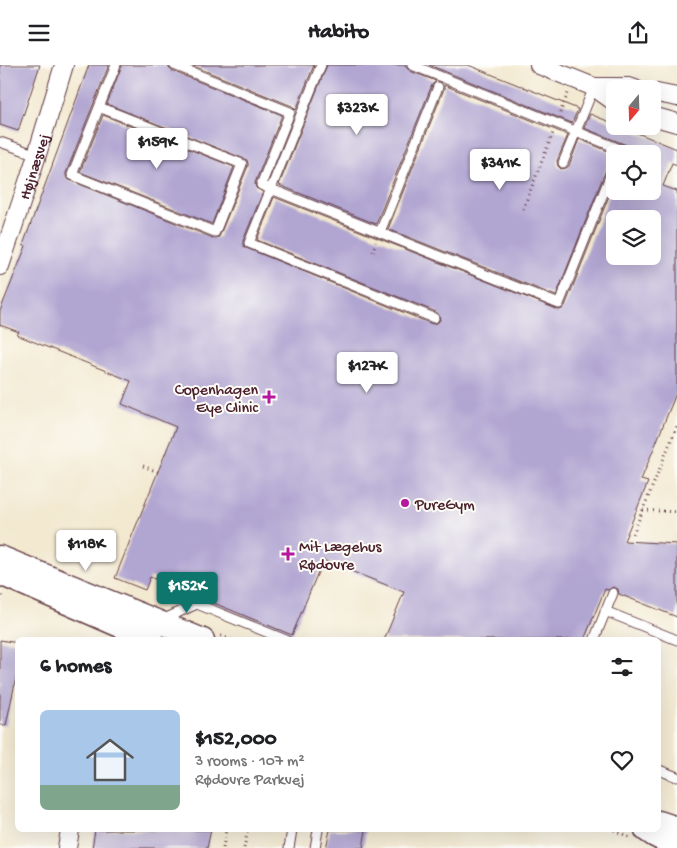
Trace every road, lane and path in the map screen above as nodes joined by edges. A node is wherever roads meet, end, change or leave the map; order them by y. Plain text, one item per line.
1 (64, 65) edge
2 (116, 65) edge
3 (174, 65) edge
4 (320, 65) edge
5 (412, 65) edge
6 (540, 65) edge
7 (438, 87) dead end
8 (594, 87) junction
9 (606, 87) edge
10 (661, 94) edge
11 (606, 96) edge
12 (677, 97) edge
13 (564, 104) dead end
14 (99, 107) junction
15 (661, 119) edge
16 (557, 121) dead end
17 (677, 123) edge
18 (554, 130) dead end
19 (0, 142) edge
20 (606, 145) edge
21 (37, 155) junction
22 (563, 163) dead end
23 (606, 186) edge
24 (271, 189) junction
25 (523, 209) dead end
26 (380, 232) junction
27 (0, 266) edge
28 (434, 318) dead end
29 (677, 426) edge
30 (144, 466) dead end
31 (158, 472) dead end
32 (643, 510) junction
33 (677, 512) edge
34 (633, 534) dead end
35 (0, 557) edge
36 (0, 573) edge
37 (613, 593) dead end
38 (605, 611) junction
39 (118, 624) edge
40 (153, 634) edge
41 (178, 637) edge
42 (278, 637) edge
43 (595, 637) edge
44 (677, 640) edge
45 (661, 771) edge
46 (677, 777) edge
47 (661, 822) edge
48 (677, 828) edge
49 (70, 832) edge
50 (226, 832) edge
51 (248, 832) edge
52 (292, 832) edge
53 (318, 832) edge
54 (649, 832) edge
55 (677, 847) edge
56 (67, 848) edge
57 (223, 848) edge
58 (244, 848) edge
59 (289, 848) edge
60 (314, 848) edge

1 - 21 street, Højnæsvej
2 - 14 lane
3 - 24 lane
4 - 24 lane
5 - 20 lane
6 - 8 street
7 - 26 lane
8 - 9 street
8 - 11 street
8 - 22 lane
10 - 12 street
13 - 16 path
14 - 14 lane
15 - 17 street
18 - 25 path
19 - 21 lane
21 - 27 street, Højnæsvej
23 - 26 lane
24 - 26 lane
24 - 28 lane
29 - 32 path
30 - 31 path
32 - 33 path
32 - 34 path
35 - 39 street
36 - 39 street
37 - 38 lane
38 - 43 lane
38 - 44 lane
39 - 40 street
40 - 41 street
40 - 42 lane
45 - 46 lane
47 - 48 street
49 - 56 street
50 - 57 path
51 - 58 path
52 - 59 lane
53 - 60 lane
54 - 55 street

